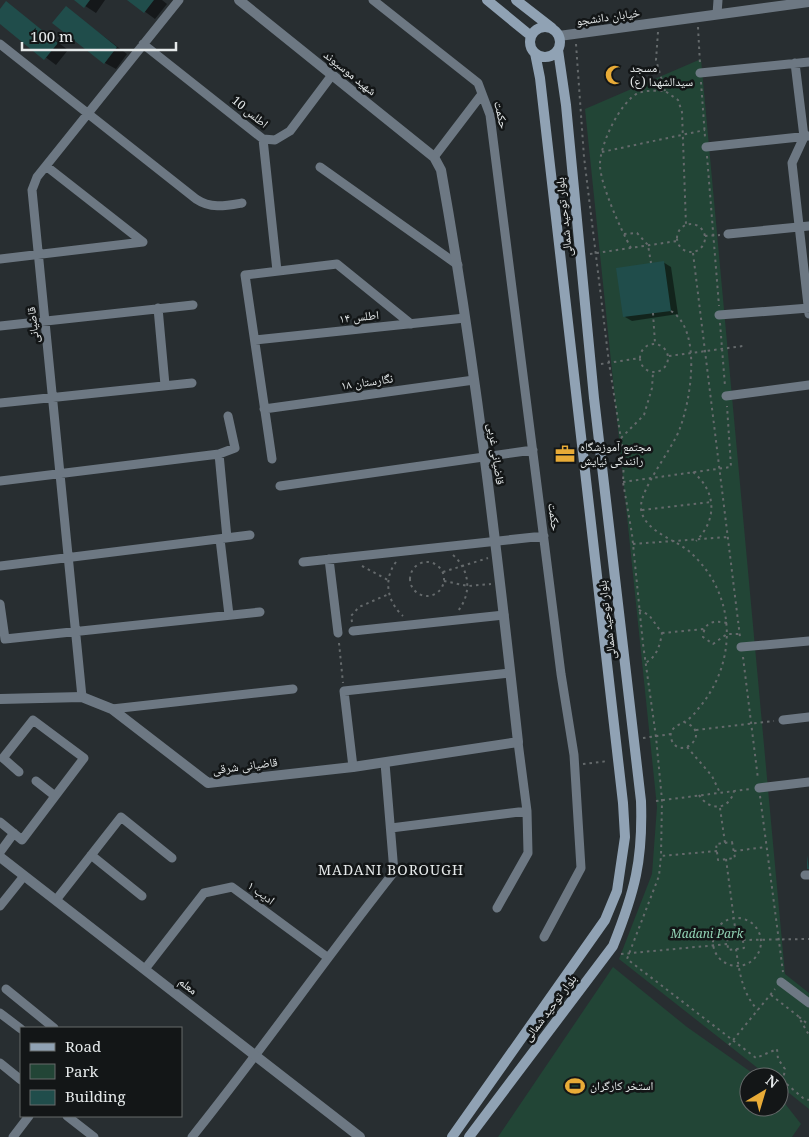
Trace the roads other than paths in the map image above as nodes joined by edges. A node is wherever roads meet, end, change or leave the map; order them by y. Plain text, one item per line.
1 (179, 0) edge
2 (239, 0) edge
3 (372, 0) edge
4 (487, 0) edge
5 (516, 0) edge
6 (718, 0) edge
7 (809, 2) edge
8 (717, 14) junction
9 (556, 32) junction
10 (531, 36) junction
11 (0, 44) edge
12 (143, 44) junction
13 (558, 50) junction
14 (535, 53) junction
15 (809, 62) edge
16 (795, 63) junction
17 (700, 72) road end
18 (332, 75) junction
19 (482, 94) junction
20 (88, 114) junction
21 (807, 137) edge
22 (263, 139) junction
23 (706, 148) road end
24 (434, 156) junction
25 (46, 166) junction
26 (320, 166) dead end
27 (442, 170) joint
28 (242, 203) dead end
29 (809, 226) edge
30 (799, 227) junction
31 (728, 234) road end
32 (39, 254) junction
33 (0, 259) edge
34 (458, 265) junction
35 (277, 271) junction
36 (193, 305) dead end
37 (158, 308) junction
38 (809, 310) edge
39 (720, 315) road end
40 (465, 318) junction
41 (45, 321) junction
42 (411, 324) junction
43 (0, 326) edge
44 (255, 340) junction
45 (474, 380) junction
46 (192, 383) dead end
47 (165, 385) junction
48 (809, 385) edge
49 (53, 396) junction
50 (726, 396) road end
51 (0, 403) edge
52 (264, 409) junction
53 (228, 416) dead end
54 (533, 450) junction
55 (219, 454) junction
56 (484, 457) junction
57 (272, 459) dead end
58 (60, 473) junction
59 (0, 481) edge
60 (280, 486) dead end
61 (250, 535) dead end
62 (544, 536) junction
63 (224, 538) junction
64 (496, 541) junction
65 (69, 558) junction
66 (329, 559) junction
67 (302, 562) dead end
68 (0, 566) edge
69 (0, 604) edge
70 (260, 612) dead end
71 (229, 615) junction
72 (504, 615) junction
73 (76, 630) junction
74 (353, 631) road end
75 (338, 633) road end
76 (809, 641) edge
77 (741, 647) road end
78 (510, 673) junction
79 (293, 689) dead end
80 (82, 697) junction
81 (0, 699) edge
82 (112, 709) junction
83 (809, 717) edge
84 (784, 720) road end
85 (518, 742) junction
86 (385, 763) junction
87 (353, 767) junction
88 (19, 772) dead end
89 (36, 781) dead end
90 (809, 782) edge
91 (759, 788) road end
92 (55, 796) junction
93 (526, 811) junction
94 (0, 822) edge
95 (391, 828) junction
96 (14, 833) junction
97 (0, 852) edge
98 (91, 855) junction
99 (0, 857) edge
100 (172, 858) dead end
101 (24, 876) junction
102 (142, 896) dead end
103 (56, 900) junction
104 (0, 906) edge
105 (497, 908) dead end
106 (544, 937) dead end
107 (327, 957) junction
108 (145, 968) junction
109 (783, 980) road end
110 (6, 989) dead end
111 (809, 1003) edge
112 (0, 1013) edge
113 (53, 1027) edge
114 (20, 1028) edge
115 (257, 1055) junction
116 (0, 1063) edge
117 (20, 1079) edge
118 (28, 1117) edge
119 (68, 1117) edge
120 (12, 1137) edge
121 (94, 1137) edge
122 (192, 1137) edge
123 (360, 1137) edge
124 (452, 1137) edge
125 (469, 1137) edge

1 - 12 street, قاضیانی
2 - 18 street, شهید موسیوند
3 - 19 street, حکمت
4 - 10 main road
5 - 9 main road
6 - 8 street
7 - 8 street, خیابان دانشجو
8 - 9 street, خیابان دانشجو
9 - 10 main road
9 - 13 main road
10 - 14 main road
11 - 20 street
12 - 20 street, قاضیانی
12 - 22 street, اطلس 10
13 - 14 main road
13 - 125 main road, بلوار توحید شمالی
14 - 124 main road, بلوار توحید شمالی
15 - 16 street
16 - 17 street
16 - 21 street
18 - 22 street, اطلس 10
18 - 24 street, شهید موسیوند
19 - 24 street
19 - 54 street, حکمت
20 - 25 street, قاضیانی
20 - 28 street
21 - 23 street
21 - 30 street
22 - 35 street
24 - 27 street, شهید موسیوند
25 - 32 street, قاضیانی
25 - 32 street
26 - 34 street
27 - 34 street, قاضیانی غربی
29 - 30 street
30 - 31 street
30 - 38 street
32 - 33 street
32 - 41 street, قاضیانی
34 - 40 street, قاضیانی غربی
35 - 42 street
35 - 44 street
36 - 37 street
37 - 41 street
37 - 47 street
38 - 39 street
40 - 42 street, اطلس ۱۴
40 - 45 street, قاضیانی غربی
41 - 43 street
41 - 49 street, قاضیانی
42 - 44 street, اطلس ۱۴
44 - 52 street
45 - 52 street, نگارستان ۱۸
45 - 56 street, قاضیانی غربی
46 - 47 street
47 - 49 street
48 - 50 street
49 - 51 street
49 - 58 street, قاضیانی
52 - 57 street
53 - 55 street
54 - 56 street
54 - 62 street, حکمت
55 - 58 street
55 - 63 street
56 - 60 street
56 - 64 street, قاضیانی غربی
58 - 59 street
58 - 65 street, قاضیانی
61 - 63 street
62 - 64 street
62 - 106 street, حکمت
63 - 65 street
63 - 71 street
64 - 66 street
64 - 72 street, قاضیانی غربی
65 - 68 street
65 - 73 street, قاضیانی
66 - 67 street
66 - 75 street
69 - 73 street
70 - 71 street
71 - 73 street
72 - 74 street
72 - 78 street, قاضیانی غربی
73 - 80 street, قاضیانی
76 - 77 street
78 - 85 street, قاضیانی غربی
78 - 87 street
79 - 82 street
80 - 81 street, قاضیانی شرقی
80 - 82 street, قاضیانی شرقی
82 - 87 street, قاضیانی شرقی
83 - 84 street
85 - 86 street, قاضیانی شرقی
85 - 93 street
86 - 87 street, قاضیانی شرقی
86 - 95 street
88 - 92 street
89 - 92 street
90 - 91 street
92 - 96 street
93 - 95 street
93 - 105 street
94 - 96 street
95 - 107 street
96 - 97 street
98 - 100 street
98 - 102 street
98 - 103 street
99 - 101 street, معلم
101 - 103 street, معلم
101 - 104 street
103 - 108 street, معلم
107 - 108 street, ادیب ۱
107 - 115 street
108 - 115 street, معلم
109 - 111 street
110 - 113 street
112 - 114 street
115 - 122 street
115 - 123 street, معلم
116 - 117 street
118 - 120 street
119 - 121 street

